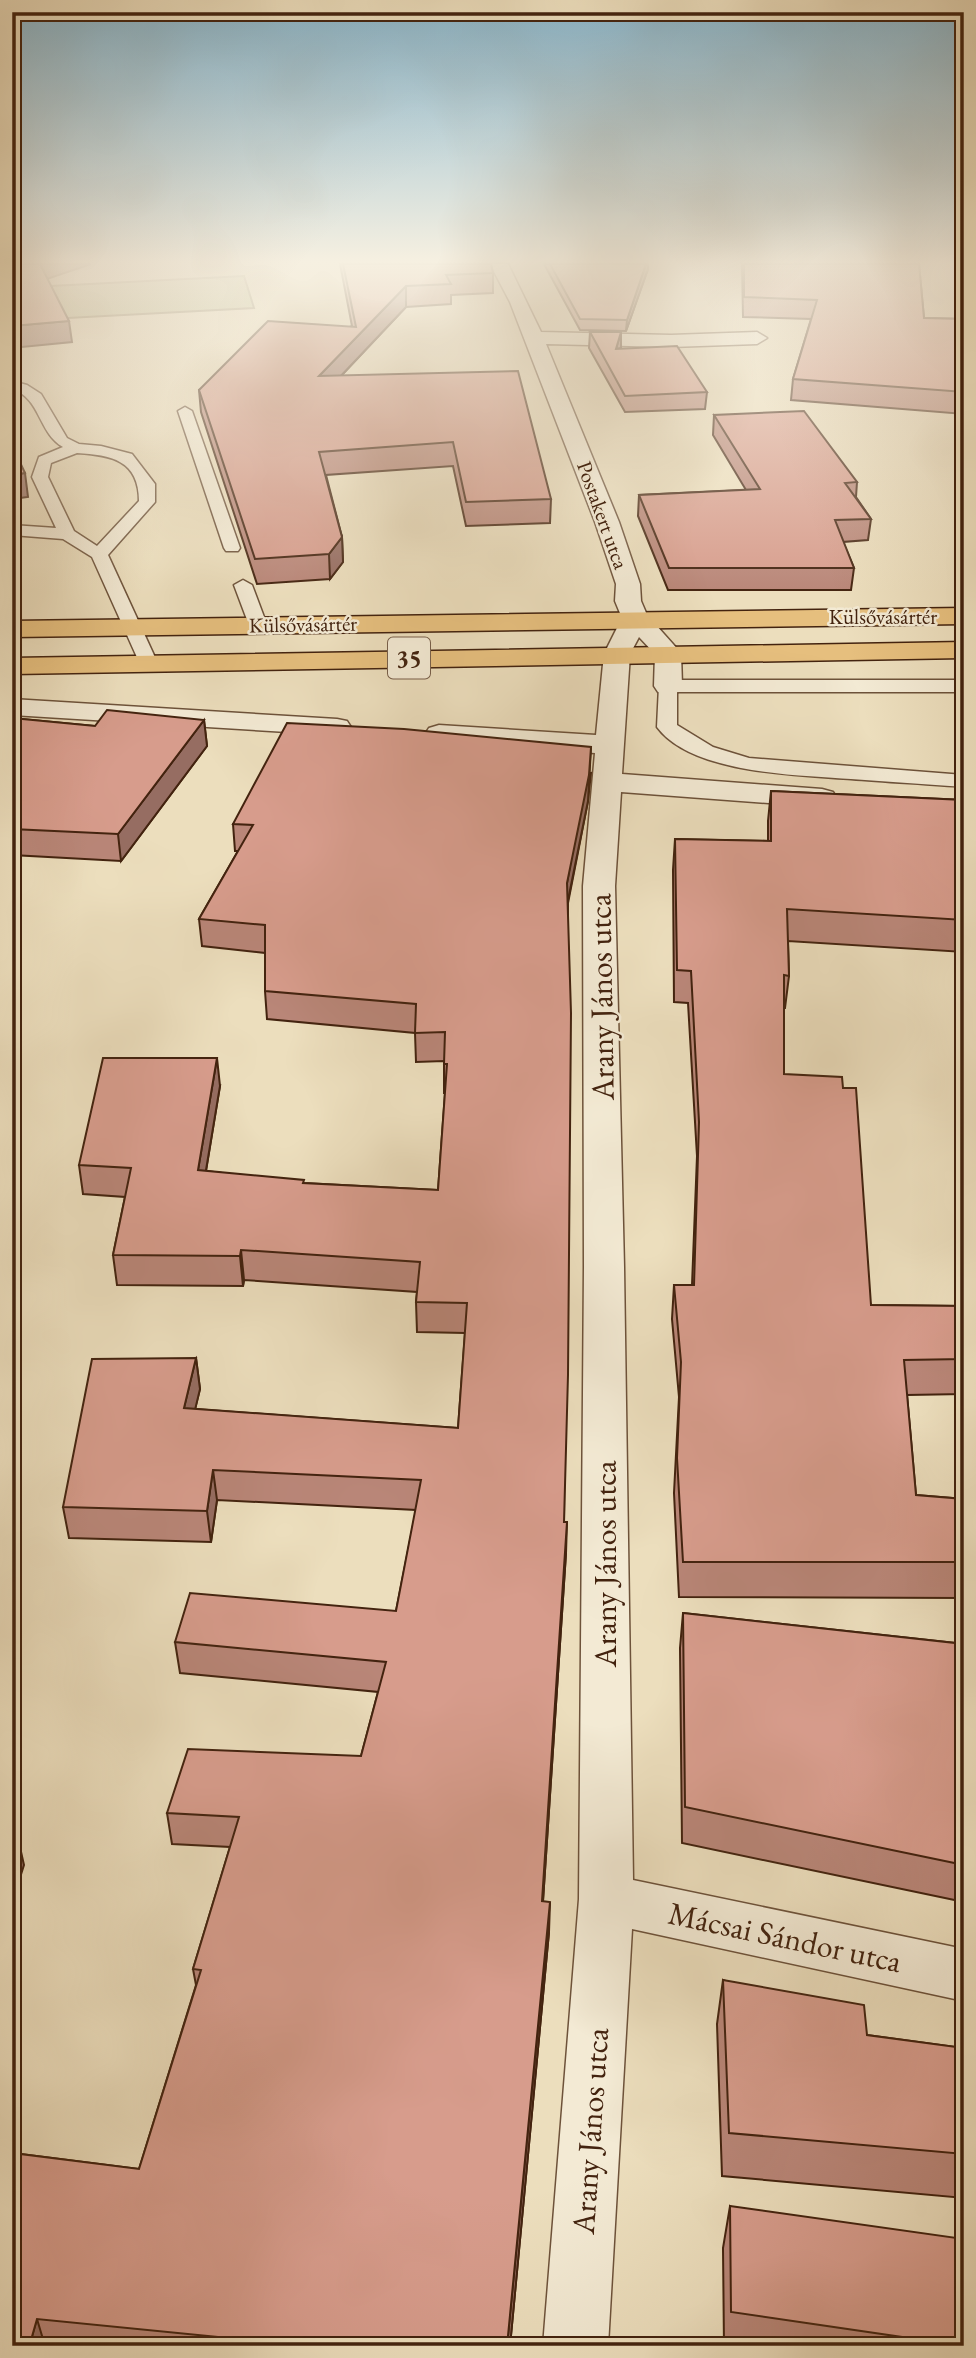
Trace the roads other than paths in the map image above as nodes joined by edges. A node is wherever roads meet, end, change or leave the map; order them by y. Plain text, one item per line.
1 (547, 374) edge
2 (12, 385) edge
3 (184, 411) dead end
4 (75, 448) junction
5 (12, 530) edge
6 (67, 534) junction
7 (232, 548) dead end
8 (99, 554) junction
9 (243, 585) dead end
10 (964, 615) edge
11 (635, 618) junction
12 (258, 625) junction
13 (134, 627) junction
14 (15, 629) edge
15 (964, 650) edge
16 (668, 653) junction
17 (617, 654) junction
18 (149, 664) junction
19 (12, 666) edge
20 (964, 686) edge
21 (668, 696) junction
22 (12, 707) edge
23 (362, 729) edge
24 (417, 733) edge
25 (610, 764) junction
26 (964, 781) edge
27 (964, 808) edge
28 (606, 1899) junction
29 (964, 1975) edge
30 (575, 2346) edge

1 - 11 street, Postakert utca
2 - 4 lane
3 - 7 lane
4 - 6 lane
4 - 8 lane
5 - 6 lane
6 - 8 lane
8 - 13 lane
9 - 12 lane
10 - 11 main road, Külsővásártér / 35
11 - 12 main road, Külsővásártér / 35
11 - 16 street
11 - 17 street
12 - 13 main road, Külsővásártér / 35
13 - 14 main road, Külsővásártér / 35
13 - 18 lane
15 - 16 main road, Külsővásártér / 35
16 - 17 main road, Külsővásártér / 35
16 - 21 street
17 - 18 main road, Külsővásártér / 35
17 - 25 street
18 - 19 main road, Külsővásártér / 35
20 - 21 lane
21 - 26 lane
22 - 23 street
24 - 25 street
25 - 27 street
25 - 28 street, Arany János utca
28 - 29 street, Mácsai Sándor utca
28 - 30 street, Arany János utca

